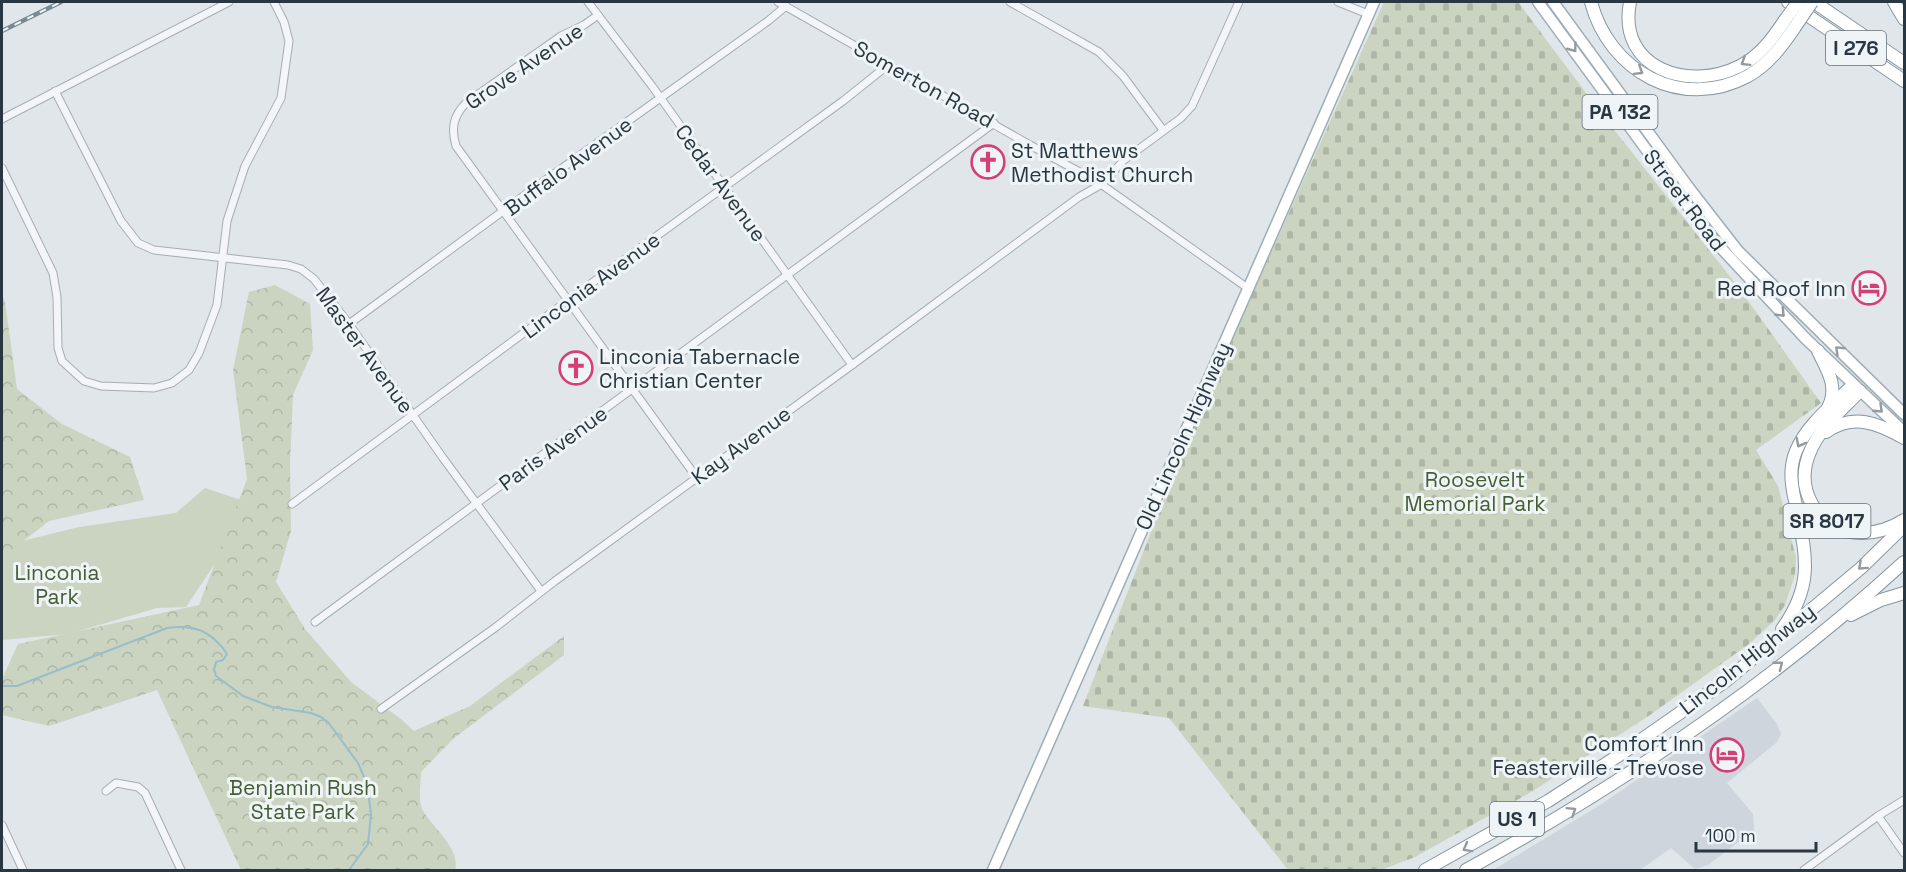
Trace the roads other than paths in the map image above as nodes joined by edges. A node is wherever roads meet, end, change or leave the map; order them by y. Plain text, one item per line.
1 (229, 2) edge
2 (274, 2) edge
3 (588, 2) edge
4 (778, 2) edge
5 (1010, 2) edge
6 (1239, 2) edge
7 (1338, 2) edge
8 (1374, 2) edge
9 (1538, 2) edge
10 (1553, 2) edge
11 (1591, 2) edge
12 (1630, 2) edge
13 (1784, 2) edge
14 (1788, 2) edge
15 (1798, 2) edge
16 (1813, 2) edge
17 (1894, 2) edge
18 (786, 6) junction
19 (1368, 14) junction
20 (598, 15) junction
21 (1808, 15) junction
22 (1905, 20) edge
23 (1790, 24) junction
24 (1905, 63) edge
25 (888, 65) junction
26 (1905, 81) edge
27 (55, 91) junction
28 (660, 99) junction
29 (2, 118) edge
30 (994, 123) junction
31 (1163, 130) junction
32 (2, 168) edge
33 (1102, 184) junction
34 (724, 187) junction
35 (503, 213) junction
36 (223, 259) junction
37 (789, 276) junction
38 (1249, 289) junction
39 (568, 300) junction
40 (349, 324) junction
41 (1818, 351) junction
42 (852, 365) junction
43 (1868, 379) junction
44 (1857, 388) junction
45 (633, 390) junction
46 (1826, 412) junction
47 (1905, 414) edge
48 (413, 416) junction
49 (1905, 432) edge
50 (1905, 438) edge
51 (1813, 446) junction
52 (697, 478) junction
53 (477, 503) junction
54 (292, 504) dead end
55 (1905, 520) edge
56 (1905, 526) edge
57 (1905, 562) edge
58 (542, 591) junction
59 (1905, 593) edge
60 (315, 622) dead end
61 (1812, 640) junction
62 (1772, 642) junction
63 (381, 709) dead end
64 (106, 791) dead end
65 (1905, 800) edge
66 (1878, 816) junction
67 (2, 825) edge
68 (1905, 854) edge
69 (22, 870) edge
70 (182, 870) edge
71 (993, 870) edge
72 (1425, 870) edge
73 (1467, 870) edge
74 (1804, 870) edge

1 - 27 street
2 - 36 street
3 - 20 street, Cedar Avenue
4 - 18 street, Somerton Road
5 - 31 street
6 - 31 street, Kay Avenue
7 - 19 street
8 - 19 main road, Old Lincoln Highway
9 -> 41 main road, Street Road / PA 132
43 -> 10 main road, Street Road / PA 132
11 -> 23 highway
23 -> 12 highway
13 - 21 highway
14 - 21 highway, I 276
15 - 23 highway, bridge
16 - 23 highway, bridge
16 - 24 highway, I 276
17 - 22 highway
18 - 25 street, Somerton Road
18 - 28 street, Buffalo Avenue
19 - 38 main road, Old Lincoln Highway
20 - 28 street, Cedar Avenue
20 - 35 street, Grove Avenue
21 - 26 highway, I 276
25 - 30 street, Somerton Road
25 - 34 street, Linconia Avenue
27 - 29 street
27 - 36 street, Master Avenue
28 - 34 street, Cedar Avenue
28 - 35 street, Buffalo Avenue
30 - 33 street, Somerton Road
30 - 37 street, Paris Avenue
31 - 33 street, Kay Avenue
32 - 36 street
33 - 38 street, Somerton Road
33 - 42 street, Kay Avenue
34 - 37 street, Cedar Avenue
34 - 39 street, Linconia Avenue
35 - 39 street
35 - 40 street, Buffalo Avenue
36 - 40 street, Master Avenue
37 - 42 street, Cedar Avenue
37 - 45 street, Paris Avenue
38 - 71 main road, Old Lincoln Highway
39 - 45 street
39 - 48 street, Linconia Avenue
40 - 48 street, Master Avenue
41 - 44 main road, Street Road / PA 132
41 - 46 highway
42 - 52 street, Kay Avenue
43 - 44 main road
43 - 47 main road, Street Road / PA 132
44 - 46 highway
44 -> 49 main road, Street Road / PA 132
44 - 51 highway
45 - 52 street
45 - 53 street, Paris Avenue
46 -> 62 highway
48 - 53 street, Master Avenue
48 - 54 street, Linconia Avenue
50 - 51 highway
51 - 55 highway, SR 8017
52 - 58 street, Kay Avenue
53 - 58 street, Master Avenue
53 - 60 street, Paris Avenue
56 -> 62 highway, Lincoln Highway / US 1
57 - 61 highway, Lincoln Highway / US 1
58 - 63 street, Kay Avenue
59 - 61 highway
73 -> 61 highway, Lincoln Highway / US 1
62 -> 72 highway, Lincoln Highway / US 1
64 - 70 street
65 - 66 street
66 - 68 street
66 - 74 street
67 - 69 street

